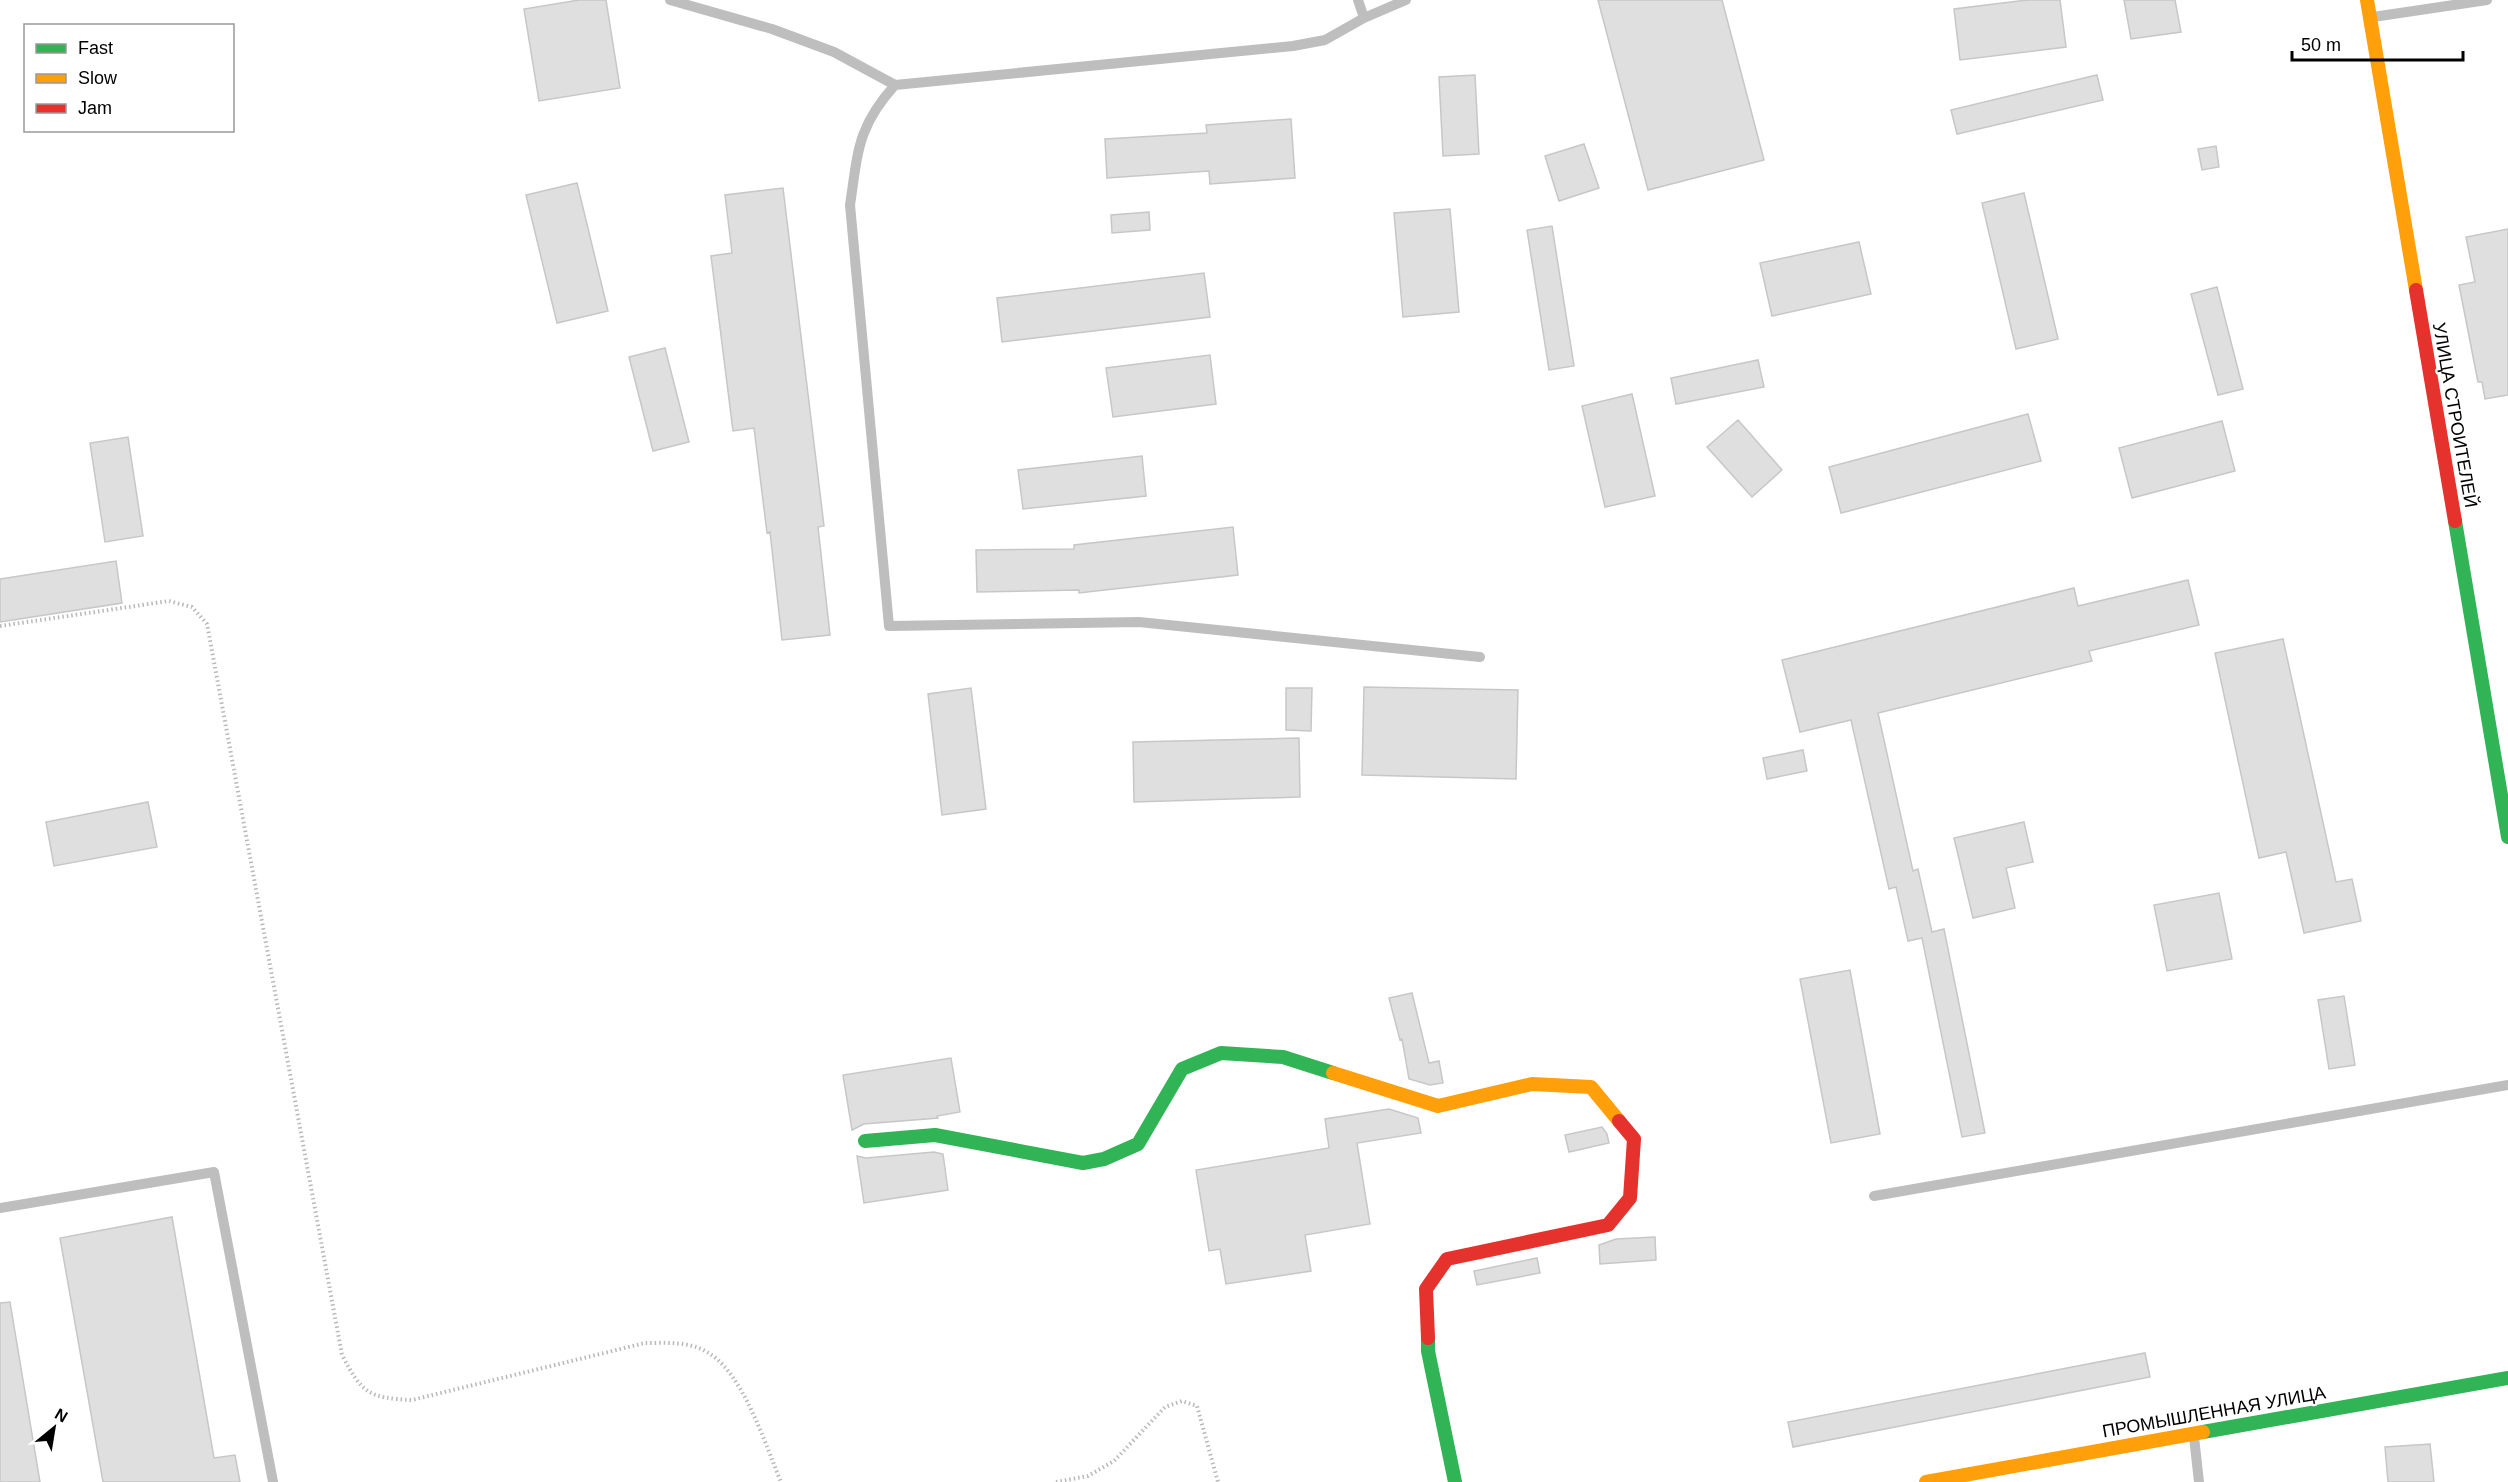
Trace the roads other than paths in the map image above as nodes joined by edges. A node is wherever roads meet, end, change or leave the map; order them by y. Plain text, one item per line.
1 (670, 0) edge
2 (1358, 0) edge
3 (1406, 0) edge
4 (2367, 0) edge
5 (2487, 0) edge
6 (1364, 18) junction
7 (2370, 18) junction
8 (895, 85) junction
9 (1480, 657) dead end
10 (2508, 837) edge
11 (2508, 1084) edge
12 (865, 1141) dead end
13 (1874, 1196) dead end
14 (0, 1208) edge
15 (2508, 1378) edge
16 (2194, 1434) junction
17 (273, 1482) edge
18 (1455, 1482) edge
19 (1926, 1482) edge
20 (2199, 1482) edge

1 - 8 lane
2 - 6 lane
3 - 6 lane
4 - 7 street, УЛИЦА СТРОИТЕЛЕЙ
5 - 7 lane
6 - 8 lane
7 - 10 street, УЛИЦА СТРОИТЕЛЕЙ
8 - 9 lane
11 - 13 lane
12 - 18 street
14 - 17 lane
15 - 16 street, ПРОМЫШЛЕННАЯ УЛИЦА
16 - 19 street, ПРОМЫШЛЕННАЯ УЛИЦА
16 - 20 lane

